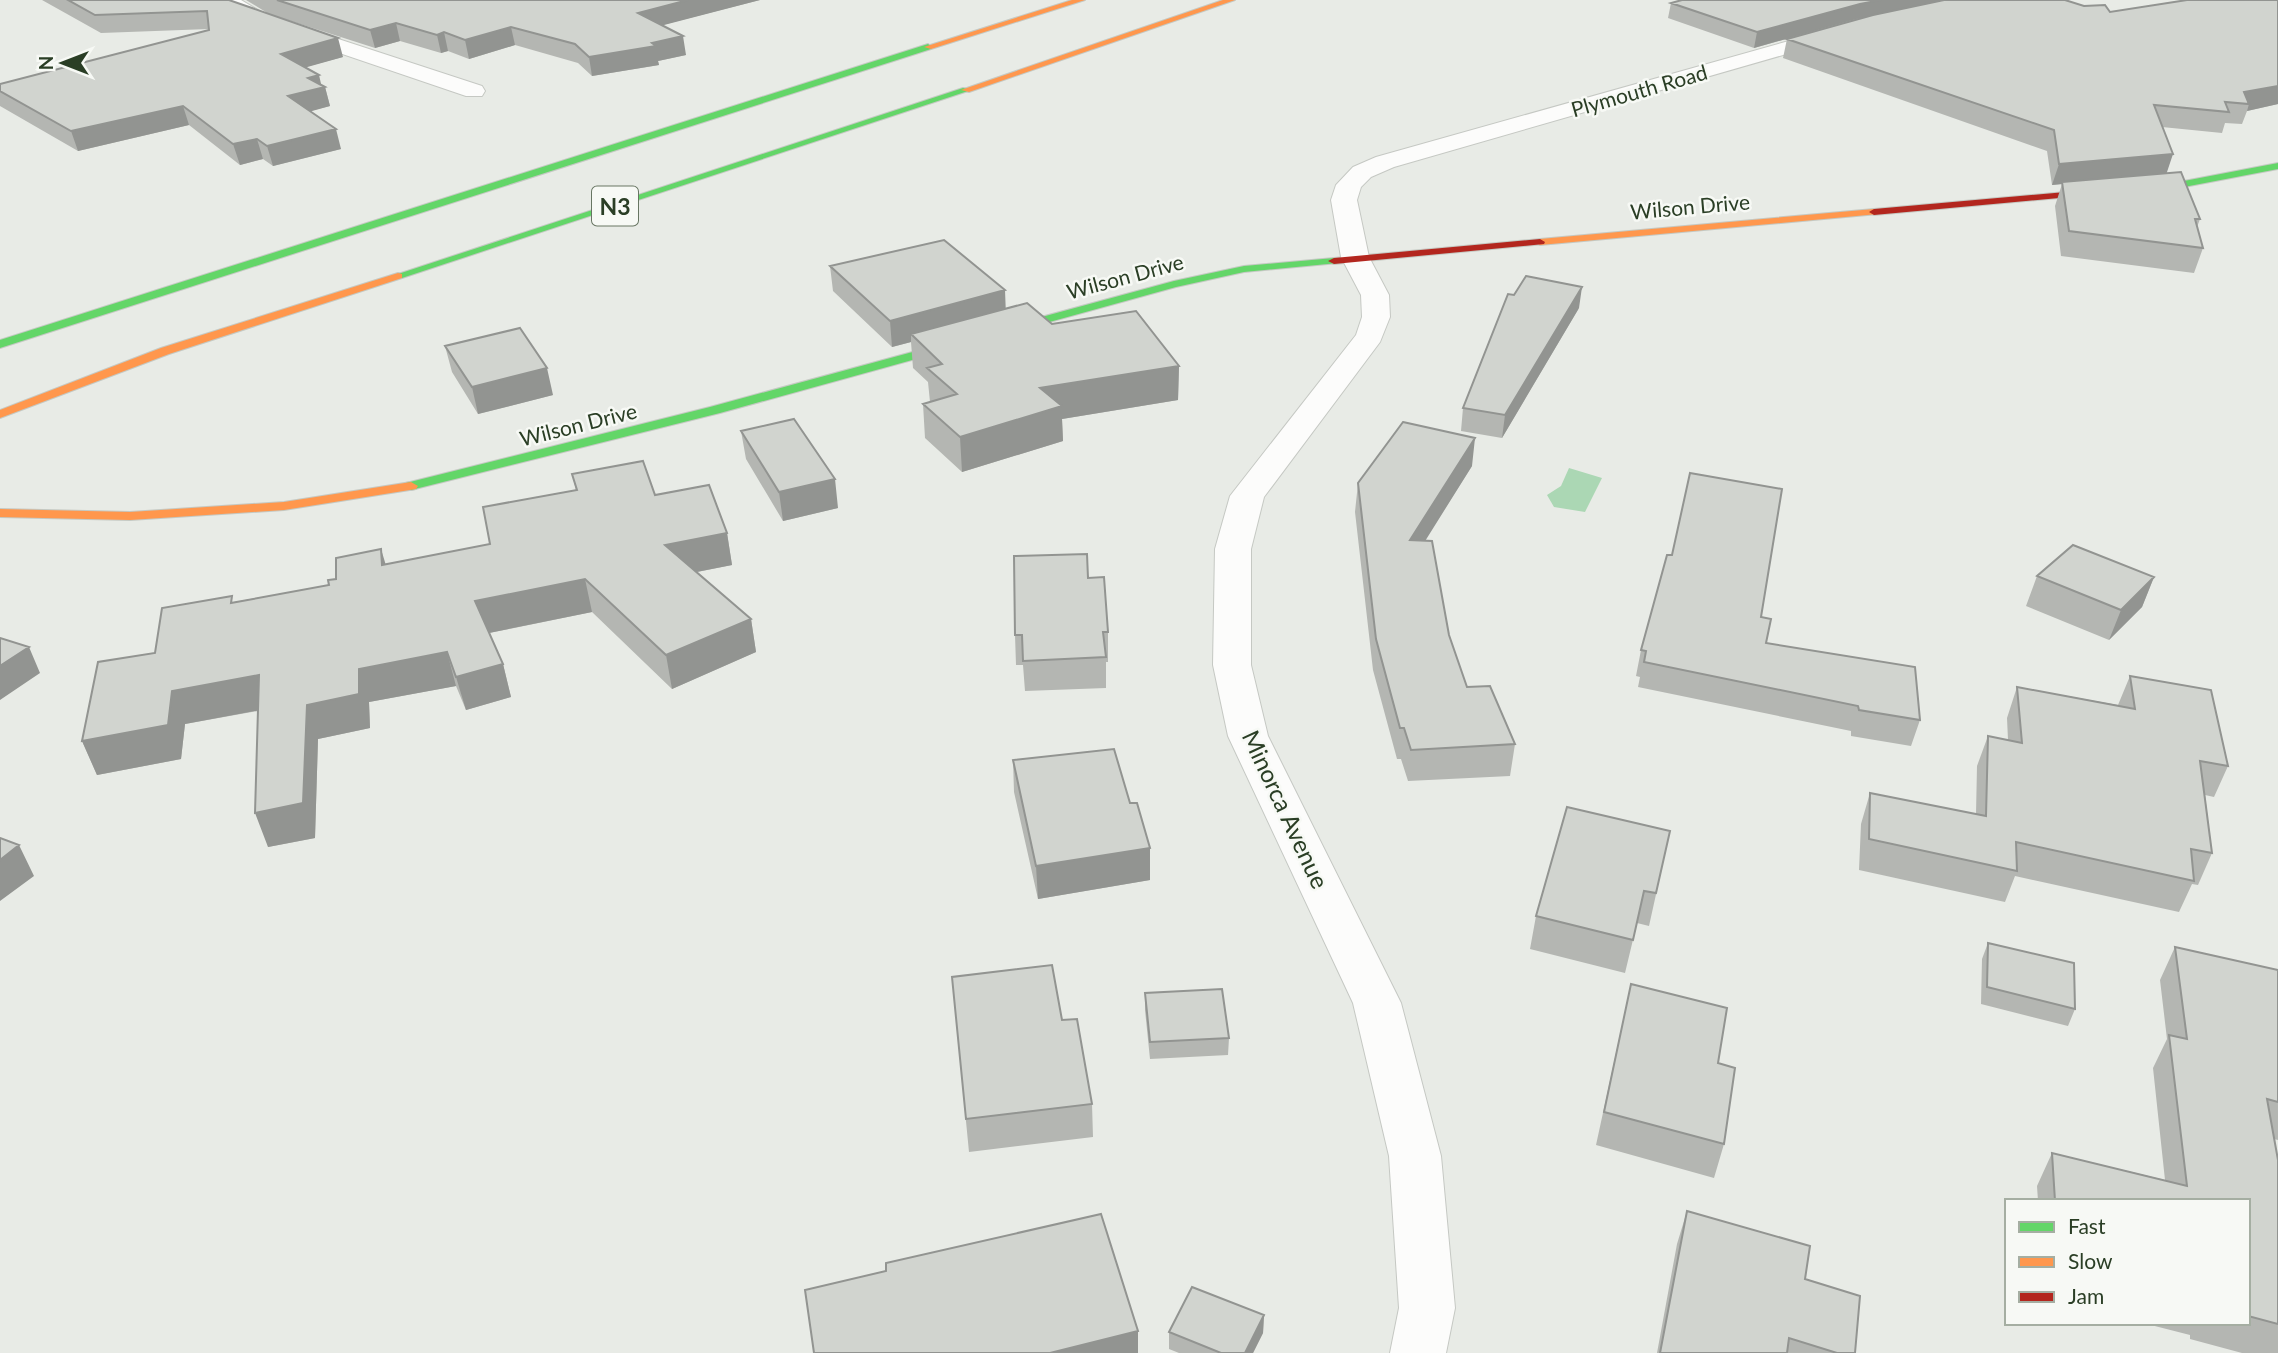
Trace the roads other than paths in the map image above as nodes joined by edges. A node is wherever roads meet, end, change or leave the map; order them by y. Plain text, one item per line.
1 (230, 0) edge
2 (1081, 0) edge
3 (1231, 0) edge
4 (1851, 30) edge
5 (474, 91) dead end
6 (2278, 166) edge
7 (1355, 257) junction
8 (0, 344) edge
9 (0, 414) edge
10 (0, 513) edge
11 (1418, 1353) edge

1 - 5 street
2 - 8 main road, N3
3 - 9 main road, N3
4 - 7 street, Plymouth Road
6 - 7 main road, Wilson Drive
7 - 10 main road, Wilson Drive
7 - 11 street, Minorca Avenue

